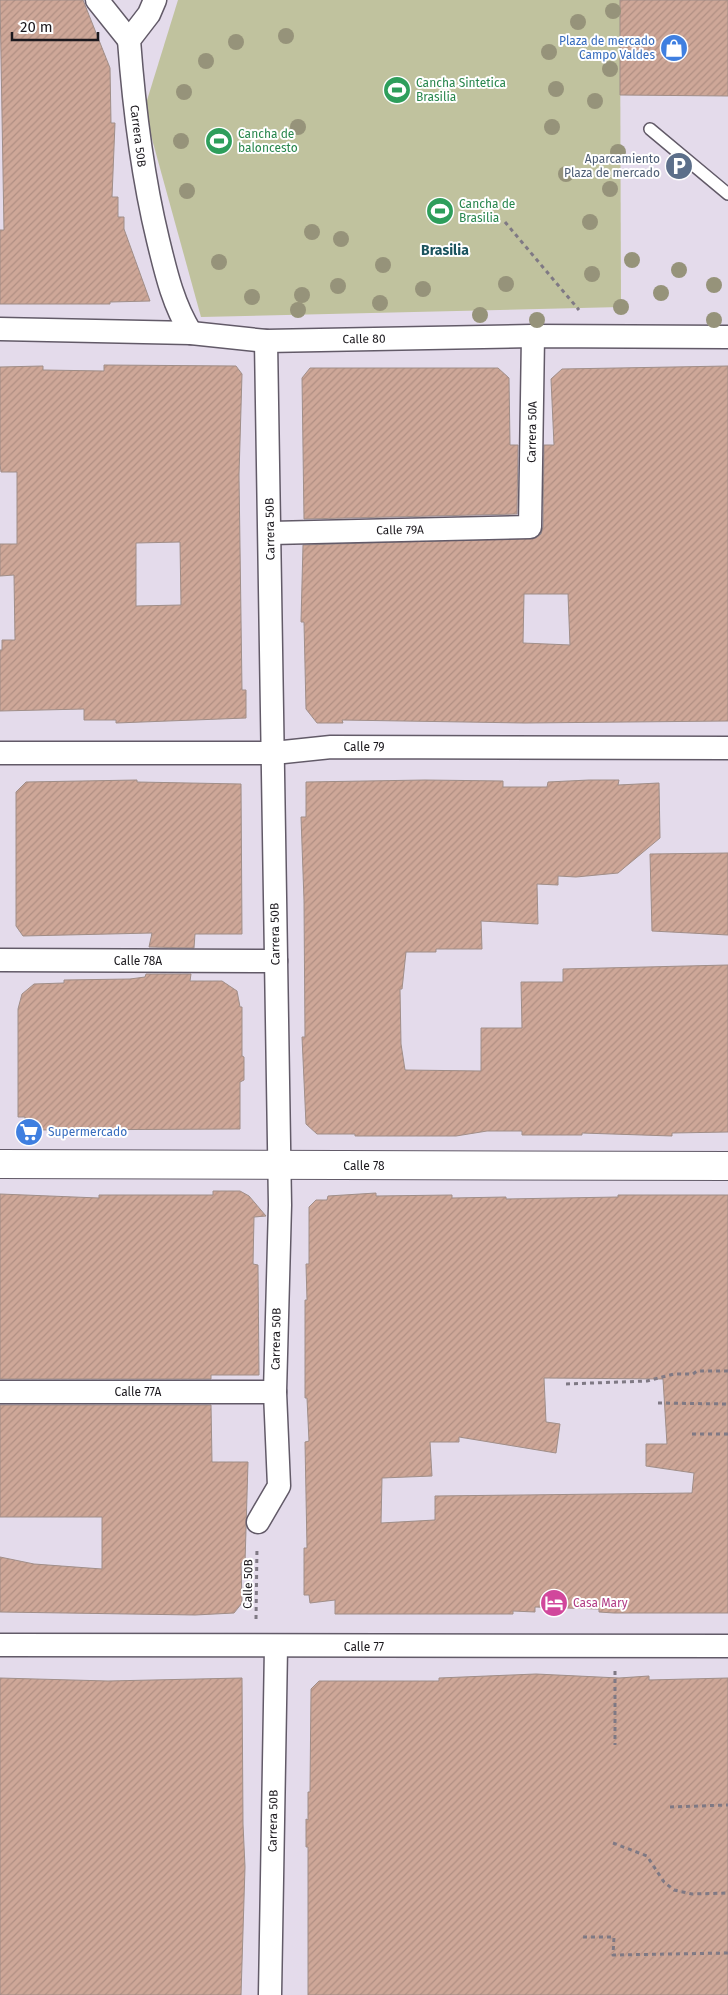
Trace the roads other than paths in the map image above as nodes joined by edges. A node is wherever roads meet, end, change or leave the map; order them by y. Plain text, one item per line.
1 (97, 0) edge
2 (155, 0) edge
3 (129, 40) junction
4 (650, 129) dead end
5 (728, 194) edge
6 (0, 329) edge
7 (191, 333) junction
8 (533, 336) junction
9 (728, 337) edge
10 (266, 340) junction
11 (530, 527) joint
12 (271, 532) junction
13 (728, 748) edge
14 (0, 753) edge
15 (274, 753) junction
16 (0, 961) edge
17 (276, 961) junction
18 (0, 1164) edge
19 (279, 1166) junction
20 (728, 1166) edge
21 (0, 1392) edge
22 (275, 1392) junction
23 (258, 1522) road end
24 (0, 1645) edge
25 (266, 1646) junction
26 (728, 1646) edge
27 (270, 1995) edge

1 - 3 street
2 - 3 street
3 - 7 street, Carrera 50B
4 - 5 lane
6 - 7 street, Calle 80
7 - 10 street, Calle 80
8 - 9 street, Calle 80
8 - 10 street, Calle 80
8 - 11 street, Carrera 50A
10 - 12 street, Carrera 50B
11 - 12 street, Calle 79A
12 - 15 street, Carrera 50B
13 - 15 street, Calle 79
14 - 15 street, Calle 79
15 - 17 street, Carrera 50B
16 - 17 street, Calle 78A
17 - 19 street, Carrera 50B
18 - 19 street, Calle 78
19 - 20 street, Calle 78
19 - 22 street, Carrera 50B
21 - 22 street, Calle 77A
22 - 23 street, Carrera 50B
24 - 25 street, Calle 77
25 - 26 street, Calle 77
25 - 27 street, Carrera 50B

